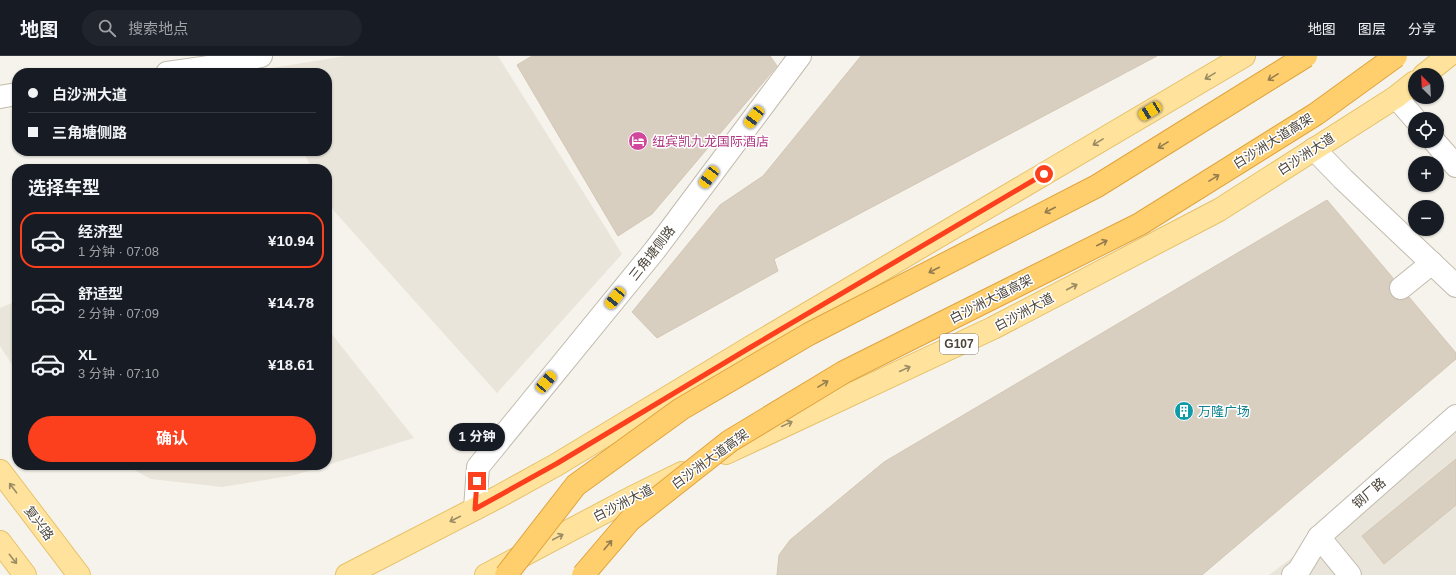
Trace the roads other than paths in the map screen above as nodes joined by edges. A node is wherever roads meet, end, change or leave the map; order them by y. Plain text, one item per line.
1 (261, 56) edge
2 (800, 56) edge
3 (1244, 56) edge
4 (1306, 56) edge
5 (1396, 56) edge
6 (1448, 56) edge
7 (202, 68) edge
8 (1433, 68) edge
9 (1408, 88) edge
10 (12, 95) edge
11 (0, 97) edge
12 (1396, 97) junction
13 (1409, 112) edge
14 (1440, 148) edge
15 (1314, 149) junction
16 (1456, 166) edge
17 (1432, 264) junction
18 (1456, 286) edge
19 (1401, 288) dead end
20 (1456, 416) edge
21 (0, 471) edge
22 (475, 509) junction
23 (1319, 537) junction
24 (0, 542) edge
25 (26, 575) edge
26 (79, 575) edge
27 (347, 575) edge
28 (486, 575) edge
29 (506, 575) edge
30 (583, 575) edge
31 (1293, 575) edge
32 (1350, 575) edge

1 - 7 street
2 - 22 street, 三角塘侧路
3 -> 22 main road
4 -> 29 highway, bridge
30 -> 5 highway, 白沙洲大道高架, bridge
6 - 8 main road
9 - 12 main road, 白沙洲大道 / G107
10 - 11 street
12 - 13 street
12 - 15 main road, 白沙洲大道 / G107
14 - 16 street
15 - 17 street
28 -> 15 main road, 白沙洲大道 / G107
17 - 18 street
17 - 19 street
20 - 23 street, 钢厂路
26 -> 21 main road, 复兴路
22 -> 27 main road
23 - 31 street, 钢厂路
23 - 32 street
24 -> 25 main road

